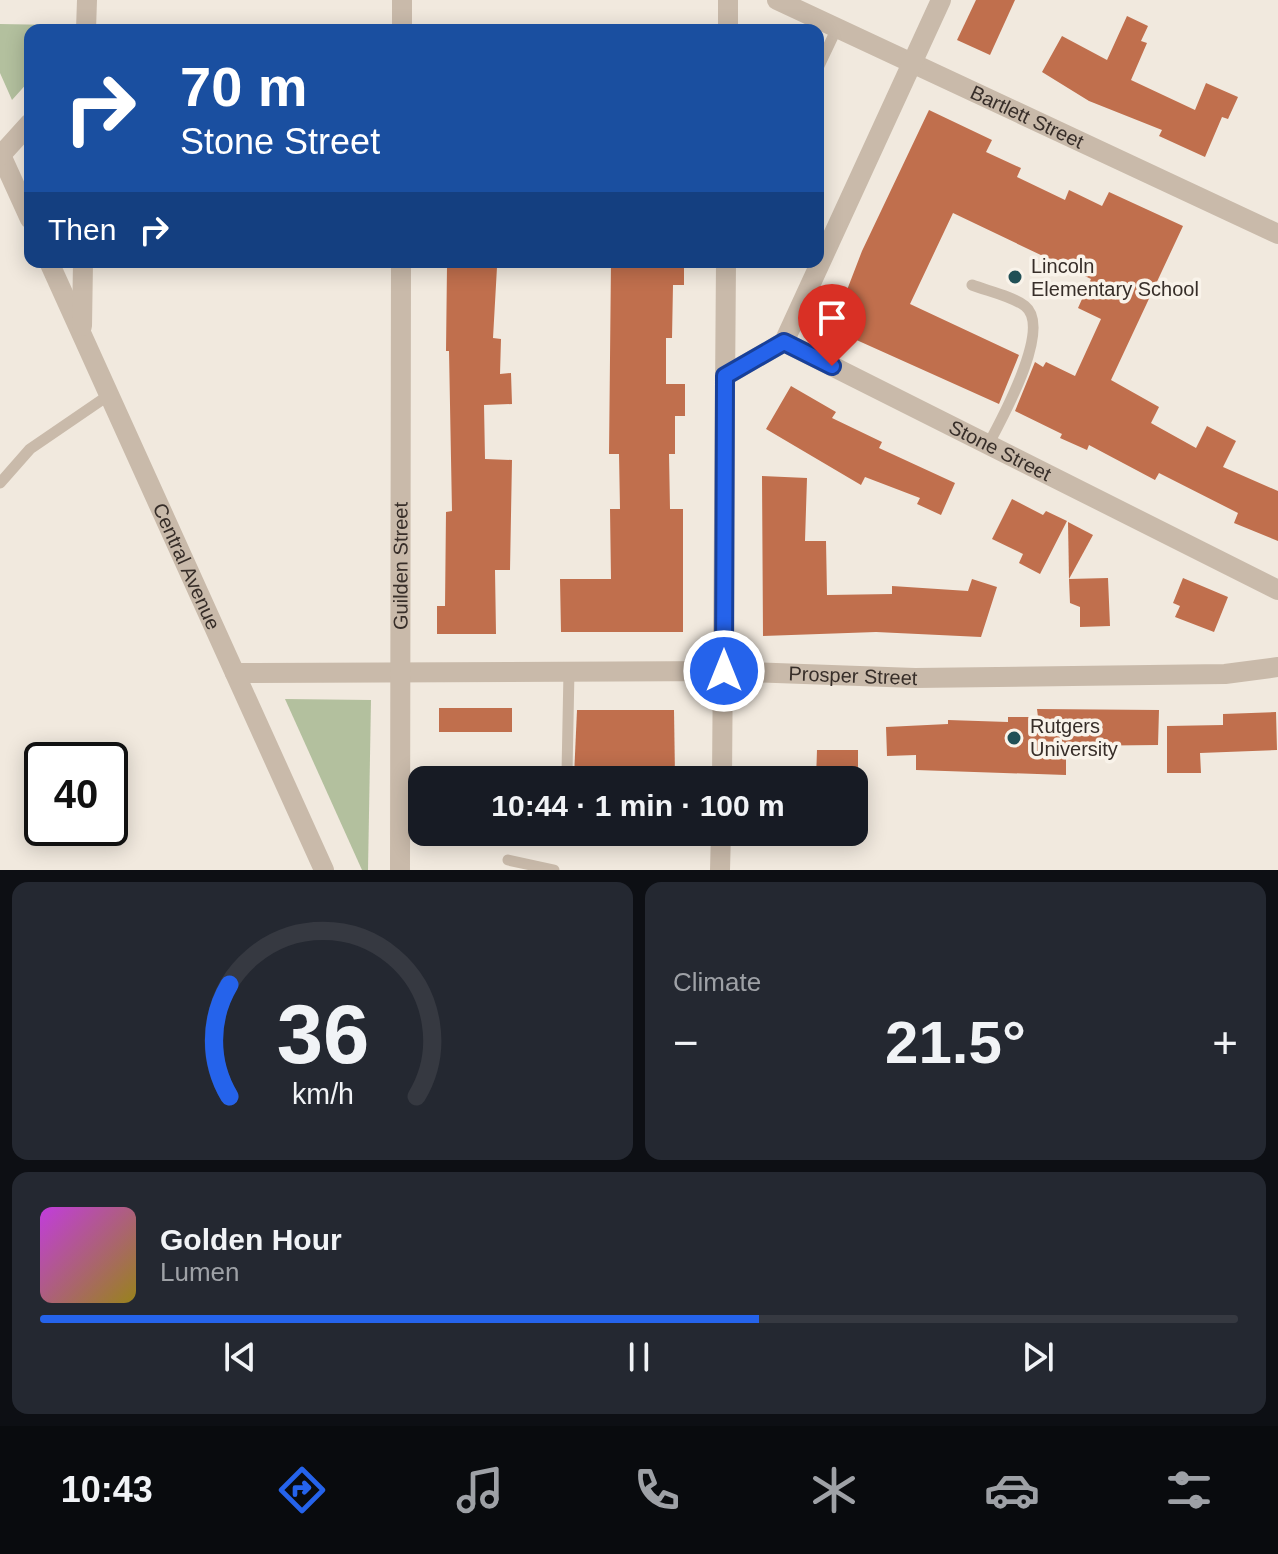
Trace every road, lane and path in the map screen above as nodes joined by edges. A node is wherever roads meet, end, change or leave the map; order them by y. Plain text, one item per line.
1 (87, 0) edge
2 (402, 0) edge
3 (728, 0) edge
4 (777, 0) edge
5 (941, 0) edge
6 (86, 24) edge
7 (402, 24) edge
8 (728, 24) edge
9 (837, 28) junction
10 (824, 55) edge
11 (912, 62) junction
12 (24, 129) edge
13 (0, 155) edge
14 (24, 206) edge
15 (1278, 234) edge
16 (824, 254) edge
17 (52, 268) edge
18 (83, 268) edge
19 (401, 268) edge
20 (726, 268) edge
21 (818, 268) edge
22 (972, 285) dead end
23 (82, 334) junction
24 (784, 342) junction
25 (725, 376) junction
26 (109, 395) junction
27 (988, 445) junction
28 (0, 483) edge
29 (1278, 590) edge
30 (1278, 667) edge
31 (400, 671) junction
32 (569, 671) junction
33 (724, 671) junction
34 (235, 673) junction
35 (567, 766) edge
36 (722, 766) edge
37 (400, 781) junction
38 (408, 781) edge
39 (721, 846) edge
40 (508, 860) dead end
41 (324, 870) edge
42 (400, 870) edge
43 (554, 870) edge
44 (720, 870) edge

1 - 6 street
2 - 7 street
3 - 8 street
4 - 9 street, Bartlett Street
5 - 11 street
9 - 10 lane
9 - 11 street, Bartlett Street
11 - 15 street, Bartlett Street
11 - 16 street
12 - 13 street
13 - 14 street
17 - 23 street, Central Avenue
18 - 23 street
19 - 31 street, Guilden Street
20 - 25 street
21 - 24 street
22 - 27 lane
23 - 26 street, Central Avenue
24 - 25 street
24 - 27 street, Stone Street
25 - 33 street
26 - 28 lane
26 - 34 street, Central Avenue
27 - 29 street, Stone Street
30 - 33 street, Prosper Street
31 - 32 street, Prosper Street
31 - 34 street, Prosper Street
31 - 37 street, Guilden Street
32 - 33 street, Prosper Street
32 - 35 lane
33 - 36 street
34 - 41 street, Central Avenue
37 - 38 lane
37 - 42 street, Guilden Street
39 - 44 street
40 - 43 lane

